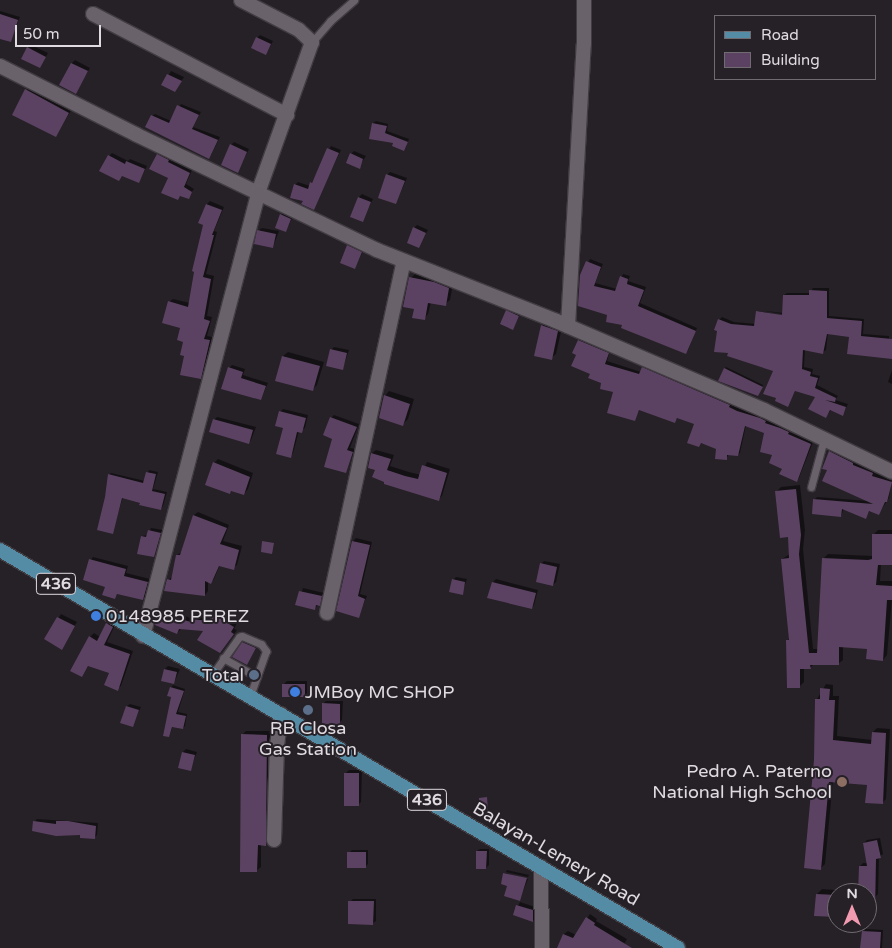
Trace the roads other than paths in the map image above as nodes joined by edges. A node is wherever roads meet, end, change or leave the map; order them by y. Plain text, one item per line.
1 (241, 0) edge
2 (354, 0) edge
3 (584, 0) edge
4 (93, 14) dead end
5 (312, 42) junction
6 (0, 66) edge
7 (287, 115) junction
8 (258, 193) junction
9 (404, 261) junction
10 (568, 326) junction
11 (824, 439) junction
12 (892, 472) edge
13 (812, 488) dead end
14 (0, 550) edge
15 (327, 613) dead end
16 (143, 636) junction
17 (223, 658) junction
18 (212, 675) junction
19 (257, 677) junction
20 (250, 696) junction
21 (281, 714) junction
22 (274, 840) dead end
23 (541, 867) junction
24 (542, 948) edge
25 (678, 948) edge

1 - 5 street
2 - 5 lane
3 - 10 street
4 - 7 street
5 - 7 street
6 - 8 street
7 - 8 street
8 - 9 street
8 - 16 street
9 - 10 street
9 - 15 street
10 - 11 street
11 - 12 street
11 - 13 lane
14 - 16 main road, Balayan-Lemery Road / 436
16 - 18 main road, Balayan-Lemery Road / 436
17 - 18 lane
17 - 19 lane
17 - 19 lane
18 - 20 main road, Balayan-Lemery Road / 436
19 - 20 lane
20 - 21 main road, Balayan-Lemery Road / 436
21 - 22 street
21 - 23 main road, Balayan-Lemery Road / 436
23 - 24 street
23 - 25 main road, Balayan-Lemery Road / 436

